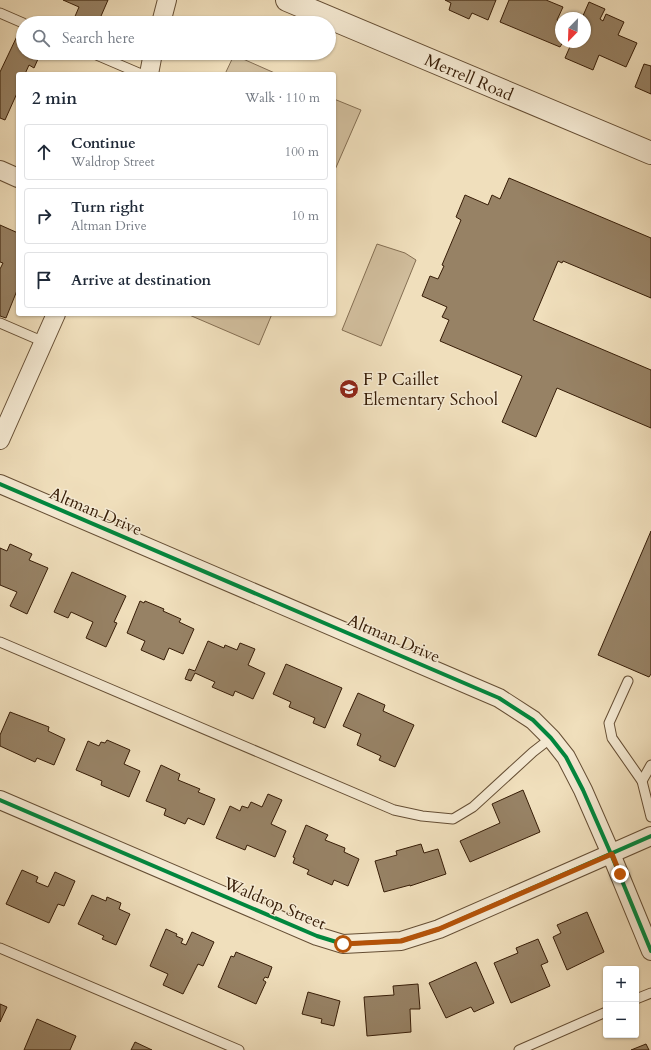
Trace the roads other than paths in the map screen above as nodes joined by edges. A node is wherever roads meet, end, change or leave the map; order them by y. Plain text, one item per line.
1 (167, 0) edge
2 (287, 0) edge
3 (0, 13) edge
4 (163, 16) edge
5 (325, 16) edge
6 (16, 20) edge
7 (336, 21) edge
8 (108, 60) edge
9 (152, 60) edge
10 (135, 72) edge
11 (149, 72) edge
12 (651, 153) edge
13 (0, 170) edge
14 (16, 177) edge
15 (55, 316) edge
16 (0, 323) edge
17 (44, 342) junction
18 (0, 440) edge
19 (0, 484) edge
20 (0, 642) edge
21 (628, 681) dead end
22 (551, 738) junction
23 (651, 765) edge
24 (642, 781) junction
25 (0, 800) edge
26 (651, 817) edge
27 (651, 836) edge
28 (612, 854) junction
29 (0, 948) edge
30 (651, 951) edge
31 (651, 993) edge
32 (639, 998) edge
33 (603, 1013) edge
34 (239, 1050) edge
35 (519, 1050) edge

1 - 4 street
2 - 5 street, Merrell Road
3 - 6 lane
7 - 12 street, Merrell Road
8 - 10 lane
9 - 11 street
13 - 14 street
15 - 17 street
16 - 17 lane
17 - 18 street
19 - 22 street, Altman Drive
20 - 22 lane
21 - 24 lane
22 - 28 street, Altman Drive
23 - 24 lane
24 - 26 lane
25 - 28 street, Waldrop Street
27 - 28 street, Waldrop Street
28 - 30 street, Altman Drive
29 - 34 lane
31 - 32 lane
33 - 35 lane

